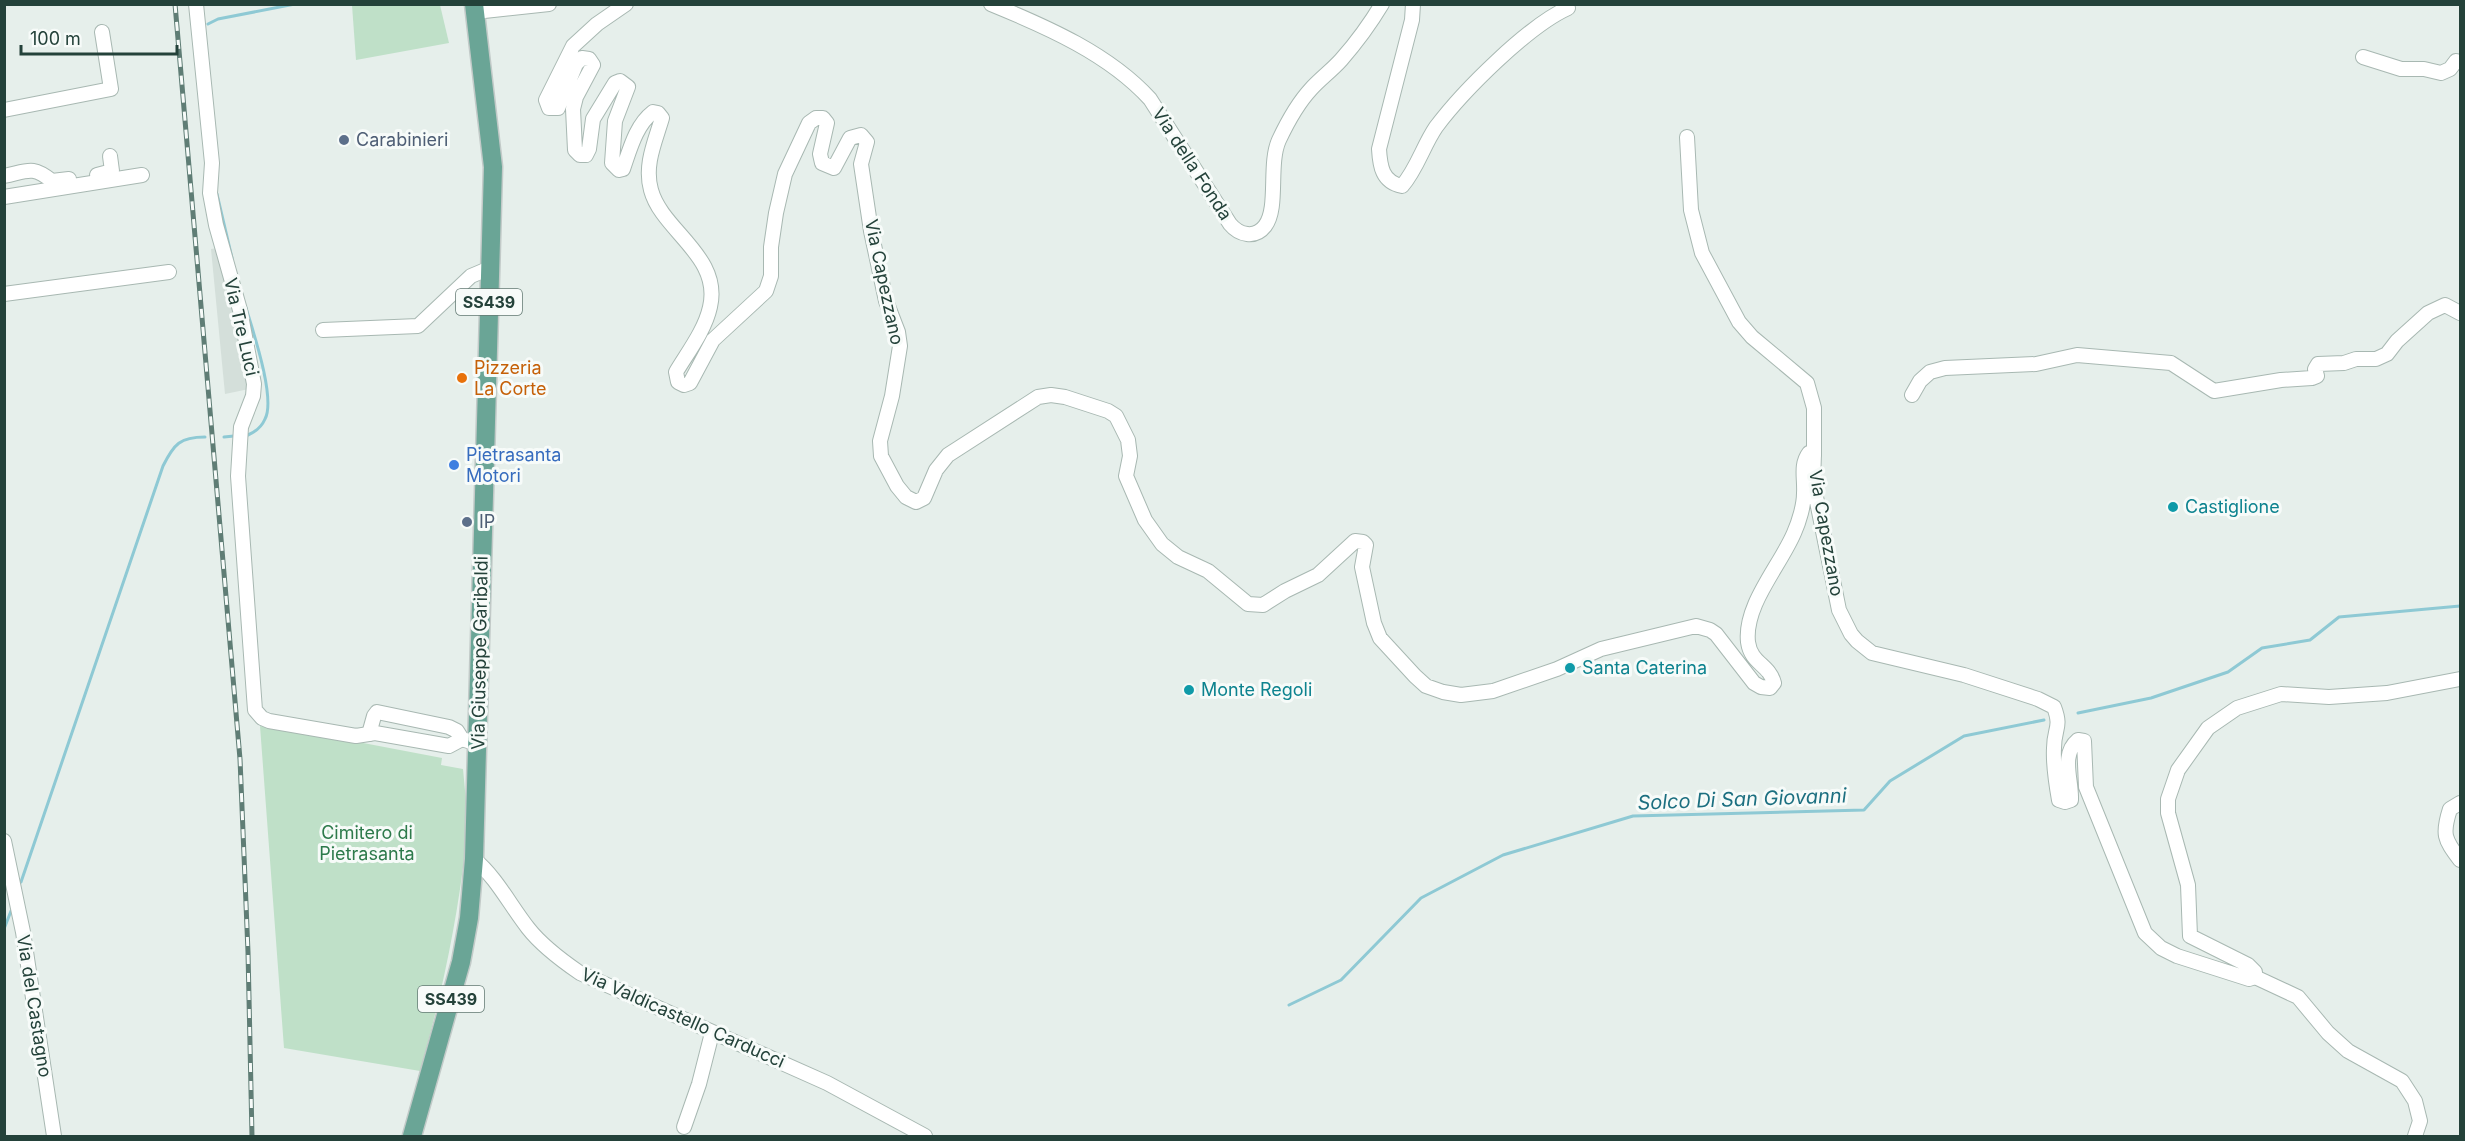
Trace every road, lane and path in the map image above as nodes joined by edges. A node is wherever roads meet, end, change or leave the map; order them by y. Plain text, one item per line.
1 (196, 4) edge
2 (549, 4) edge
3 (626, 4) edge
4 (991, 4) edge
5 (1382, 4) edge
6 (1413, 4) edge
7 (475, 8) edge
8 (1568, 8) dead end
9 (102, 32) dead end
10 (2363, 57) dead end
11 (2460, 62) edge
12 (4, 110) edge
13 (1687, 137) dead end
14 (110, 156) dead end
15 (4, 176) edge
16 (142, 176) dead end
17 (4, 197) edge
18 (490, 268) junction
19 (169, 272) dead end
20 (4, 294) edge
21 (2460, 313) edge
22 (323, 330) dead end
23 (1912, 395) dead end
24 (1814, 454) junction
25 (2460, 679) edge
26 (369, 734) junction
27 (470, 742) junction
28 (2460, 803) edge
29 (4, 841) edge
30 (474, 859) junction
31 (2460, 860) edge
32 (2255, 977) junction
33 (712, 1033) junction
34 (684, 1127) dead end
35 (54, 1137) edge
36 (412, 1137) edge
37 (926, 1137) edge
38 (2415, 1137) edge

1 - 26 street, Via Tre Luci
2 - 7 street
3 - 24 street, Via Capezzano
4 - 5 street, Via della Fonda
6 - 8 street
7 - 18 main road, Via Giuseppe Garibaldi / SS439
9 - 12 street
10 - 11 street
13 - 24 street
14 - 15 street
16 - 17 street
18 - 22 street
18 - 27 main road, Via Giuseppe Garibaldi / SS439
19 - 20 street
21 - 23 street
24 - 32 street, Via Capezzano
25 - 32 street
26 - 27 street, Via Tre Luci
26 - 27 street
27 - 30 main road, Via Giuseppe Garibaldi / SS439
28 - 31 street
29 - 35 street, Via del Castagno
30 - 33 street, Via Valdicastello Carducci
30 - 36 main road, SS439
32 - 38 street
33 - 34 street
33 - 37 street, Via Valdicastello Carducci

